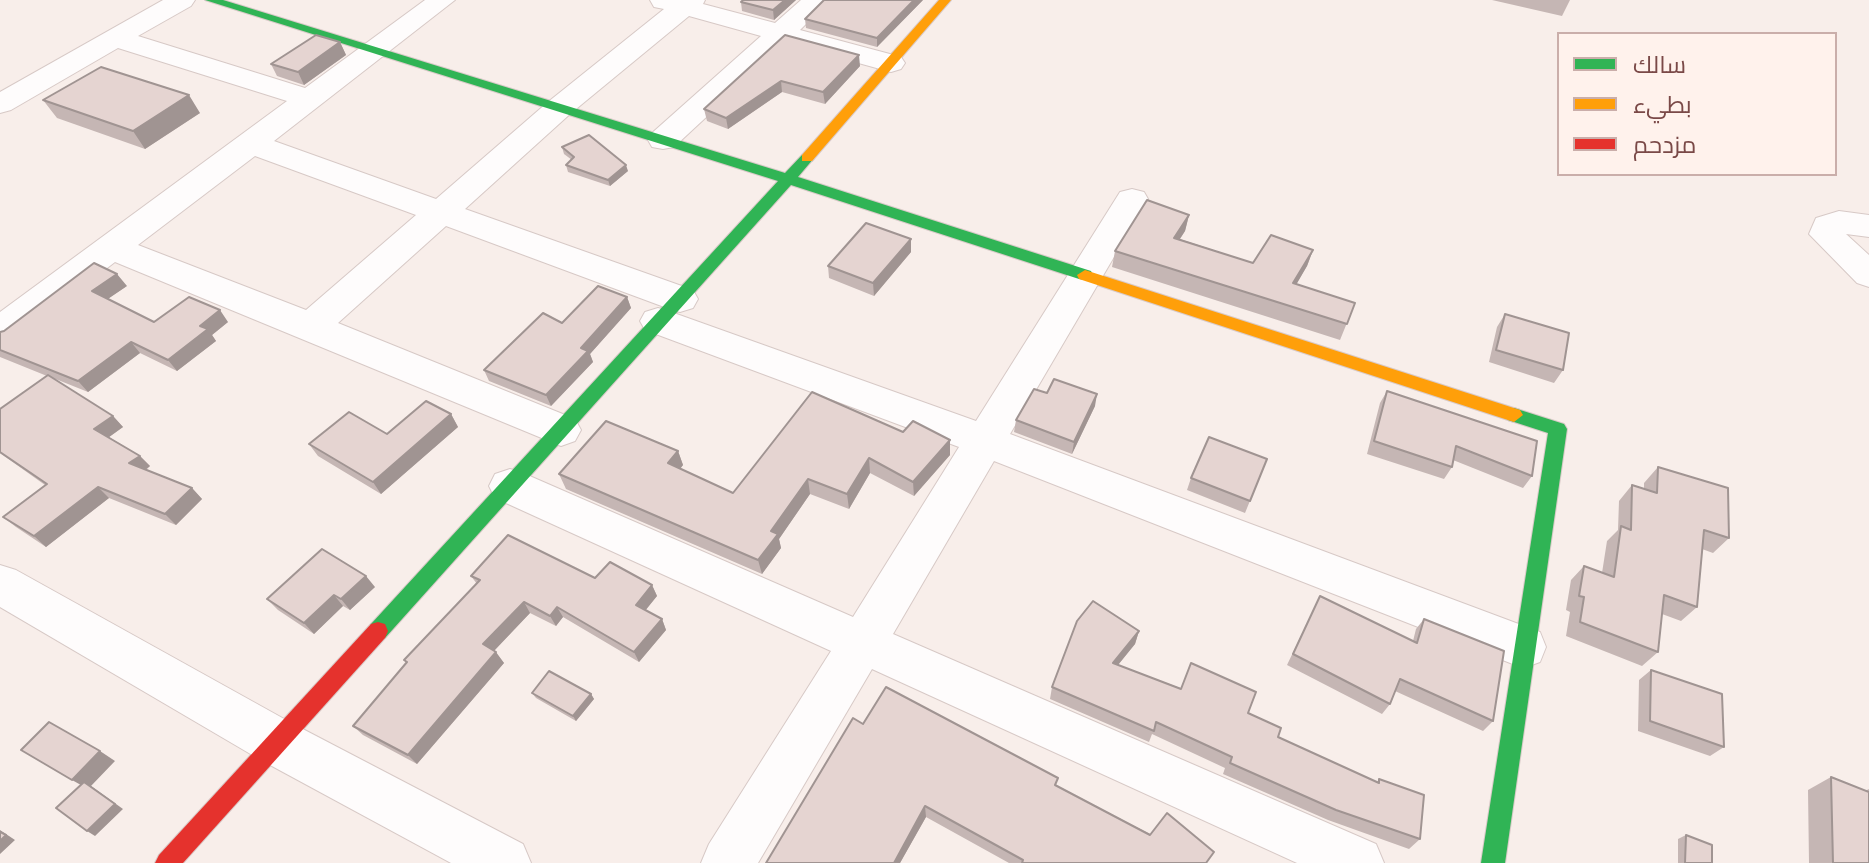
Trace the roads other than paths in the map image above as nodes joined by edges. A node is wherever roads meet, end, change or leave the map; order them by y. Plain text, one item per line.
1 (182, 0) edge
2 (211, 0) edge
3 (442, 0) edge
4 (817, 0) edge
5 (945, 0) edge
6 (678, 2) edge
7 (781, 33) junction
8 (115, 38) junction
9 (374, 51) junction
10 (891, 63) junction
11 (310, 99) junction
12 (0, 104) edge
13 (559, 108) junction
14 (663, 140) junction
15 (250, 143) junction
16 (789, 179) junction
17 (1132, 199) dead end
18 (440, 212) junction
19 (1869, 226) edge
20 (109, 247) junction
21 (1086, 275) junction
22 (1869, 275) edge
23 (669, 310) junction
24 (311, 326) junction
25 (0, 331) edge
26 (561, 430) junction
27 (983, 440) junction
28 (510, 486) junction
29 (0, 584) edge
30 (863, 642) junction
31 (1523, 647) junction
32 (277, 742) junction
33 (167, 863) edge
34 (504, 863) edge
35 (728, 863) edge
36 (1357, 863) edge
37 (1493, 863) edge

1 - 8 street
2 - 9 street
3 - 9 street
4 - 7 street
5 - 10 street
6 - 7 street
6 - 13 street
7 - 10 street
7 - 14 street
8 - 11 street
8 - 12 street
9 - 11 street
9 - 13 street
10 - 16 street
11 - 15 street
13 - 14 street
13 - 18 street
14 - 16 street
15 - 18 street
15 - 20 street
16 - 21 street
16 - 23 street
17 - 21 street
18 - 23 street
18 - 24 street
19 - 22 street
20 - 24 street
20 - 25 street
21 - 27 street
21 - 31 street
23 - 26 street
23 - 27 street
24 - 26 street
26 - 28 street
27 - 30 street
27 - 31 street
28 - 30 street
28 - 32 street
29 - 32 street
30 - 35 street
30 - 36 street
31 - 37 street
32 - 33 street
32 - 34 street

